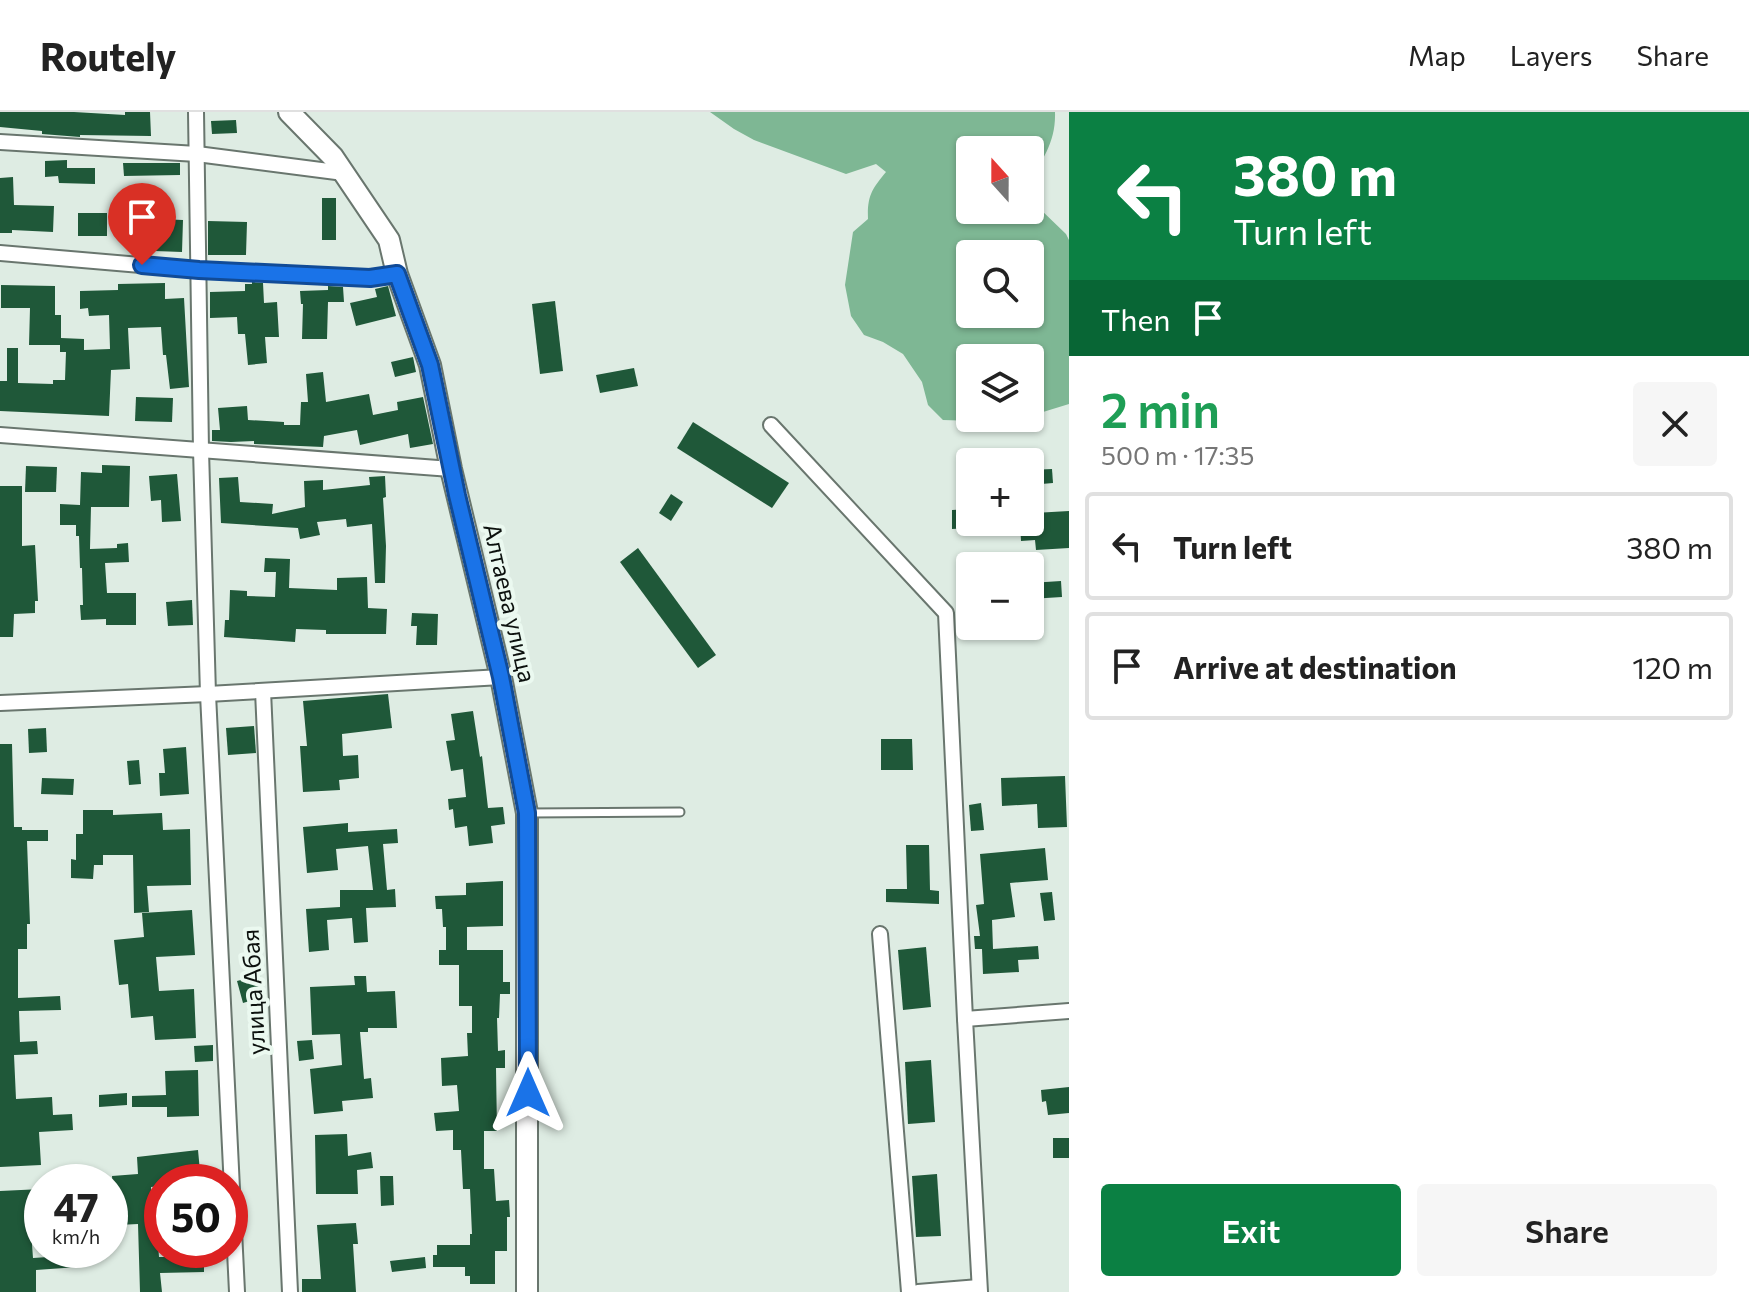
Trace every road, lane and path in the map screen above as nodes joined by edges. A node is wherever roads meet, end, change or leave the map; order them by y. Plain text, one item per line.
1 (196, 112) edge
2 (289, 112) edge
3 (0, 142) edge
4 (197, 154) junction
5 (344, 173) junction
6 (0, 253) edge
7 (199, 270) junction
8 (397, 274) junction
9 (771, 425) dead end
10 (0, 435) edge
11 (201, 450) junction
12 (451, 469) junction
13 (501, 677) junction
14 (263, 691) junction
15 (208, 694) junction
16 (0, 703) edge
17 (680, 812) dead end
18 (527, 813) junction
19 (880, 934) dead end
20 (1069, 1011) edge
21 (965, 1019) junction
22 (979, 1289) edge
23 (237, 1292) edge
24 (290, 1292) edge
25 (527, 1292) edge
26 (909, 1292) edge
27 (918, 1292) edge

1 - 4 street, улица Абая
2 - 5 main road, Алтаева улица
3 - 4 street
4 - 5 street
4 - 7 street, улица Абая
5 - 8 main road, Алтаева улица
6 - 7 street
7 - 8 street
7 - 11 street, улица Абая
8 - 12 main road, Алтаева улица
9 - 21 street
10 - 11 street
11 - 12 street
11 - 15 street, улица Абая
12 - 13 main road, Алтаева улица
13 - 14 street
13 - 18 main road, Алтаева улица
14 - 15 street
14 - 24 street, улица Абая
15 - 16 street
15 - 23 street, улица Абая
17 - 18 lane
18 - 25 main road, Алтаева улица
19 - 26 street
20 - 21 street
21 - 22 street
22 - 27 street

